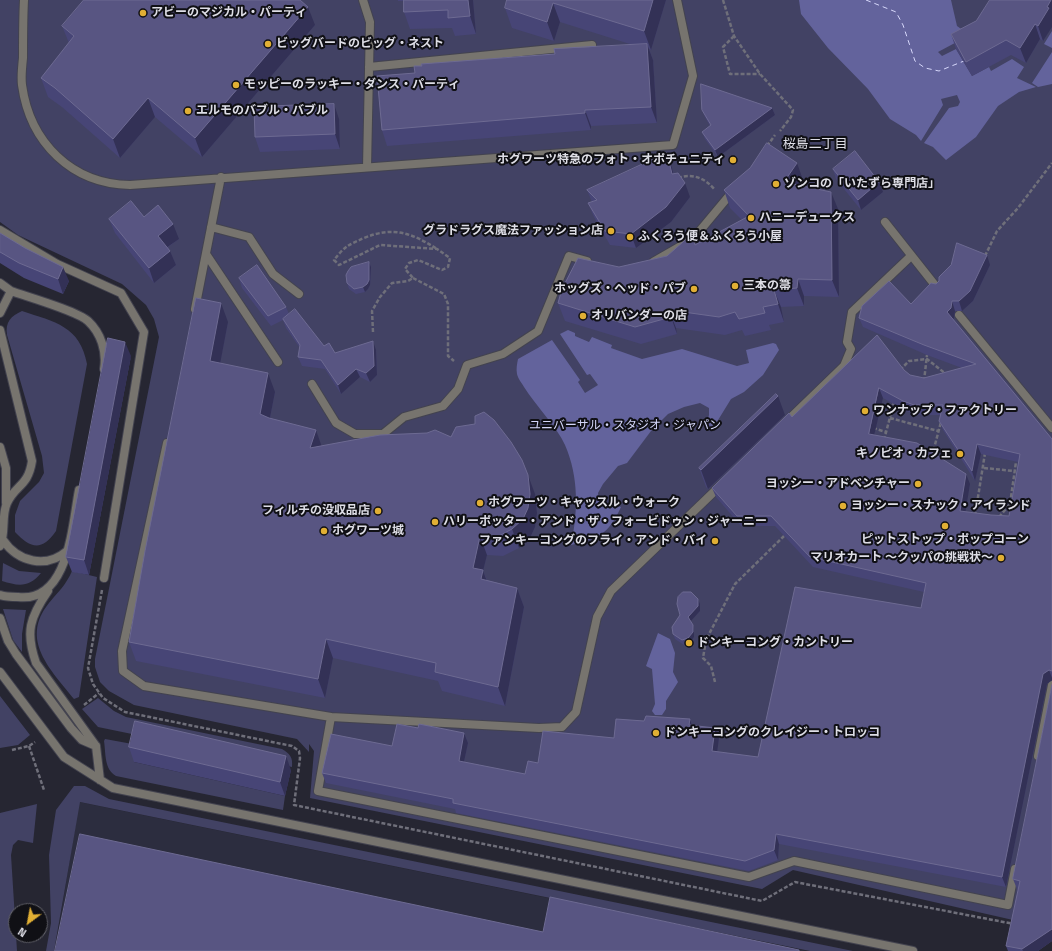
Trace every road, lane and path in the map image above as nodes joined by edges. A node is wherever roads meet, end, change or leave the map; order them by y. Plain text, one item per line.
1 (20, 0) edge
2 (24, 0) edge
3 (363, 0) edge
4 (677, 0) edge
5 (723, 0) edge
6 (23, 12) junction
7 (734, 36) junction
8 (592, 44) dead end
9 (369, 67) junction
10 (760, 74) junction
11 (780, 131) dead end
12 (775, 135) dead end
13 (763, 152) edge
14 (1052, 163) edge
15 (366, 167) junction
16 (221, 177) junction
17 (675, 179) edge
18 (741, 182) edge
19 (724, 201) junction
20 (885, 222) dead end
21 (211, 227) junction
22 (0, 230) edge
23 (437, 249) junction
24 (206, 254) junction
25 (911, 256) junction
26 (982, 262) edge
27 (597, 264) edge
28 (646, 266) edge
29 (413, 278) junction
30 (0, 283) edge
31 (938, 289) edge
32 (11, 291) junction
33 (298, 294) dead end
34 (0, 313) edge
35 (194, 314) edge
36 (959, 315) dead end
37 (0, 330) edge
38 (373, 332) dead end
39 (927, 357) junction
40 (278, 362) dead end
41 (467, 365) junction
42 (894, 373) edge
43 (102, 378) edge
44 (951, 379) edge
45 (312, 384) dead end
46 (923, 387) edge
47 (896, 396) edge
48 (942, 416) edge
49 (890, 418) junction
50 (872, 428) edge
51 (1052, 428) edge
52 (938, 431) junction
53 (776, 432) edge
54 (886, 432) junction
55 (168, 436) edge
56 (986, 445) edge
57 (882, 446) edge
58 (0, 447) edge
59 (932, 457) edge
60 (1016, 462) edge
61 (984, 468) junction
62 (1014, 472) junction
63 (724, 481) edge
64 (81, 483) edge
65 (6, 504) junction
66 (975, 516) junction
67 (983, 516) edge
68 (991, 517) edge
69 (999, 517) junction
70 (969, 519) edge
71 (1004, 522) edge
72 (784, 536) edge
73 (1, 543) edge
74 (67, 551) junction
75 (104, 578) dead end
76 (54, 582) junction
77 (0, 595) edge
78 (0, 618) edge
79 (0, 672) edge
80 (715, 682) dead end
81 (1052, 685) edge
82 (331, 717) junction
83 (29, 746) dead end
84 (96, 746) junction
85 (1036, 768) edge
86 (100, 780) junction
87 (44, 790) dead end
88 (1017, 859) edge
89 (913, 951) edge

1 - 6 street
2 - 6 street
3 - 9 street
4 - 15 street
5 - 7 path
6 - 16 street
7 - 10 path
7 - 10 path
8 - 9 street
9 - 15 street
10 - 11 path
12 - 13 path
14 - 26 path
15 - 16 street
16 - 21 street
17 - 19 path
18 - 19 street
19 - 28 street
20 - 25 street
21 - 24 street
21 - 33 street
22 - 75 street
23 - 23 path
23 - 29 path
24 - 35 street
24 - 40 street
25 - 31 street
25 - 53 street
27 - 41 street
29 - 38 path
29 - 41 path
30 - 32 street
32 - 34 street
32 - 43 street
36 - 51 street
37 - 65 street
39 - 42 path
39 - 44 path
39 - 46 path
41 - 45 street
47 - 49 path
48 - 52 path
49 - 52 path
49 - 54 path
50 - 54 path
52 - 59 path
54 - 57 path
55 - 82 street
56 - 61 path
58 - 65 street
60 - 62 path
61 - 62 path
61 - 66 path
62 - 69 path
63 - 82 street
64 - 74 street
65 - 73 street
66 - 67 path
66 - 70 path
68 - 69 path
69 - 71 path
72 - 80 path
73 - 74 street
74 - 76 street
76 - 77 street
76 - 84 street
78 - 84 street
79 - 86 street
81 - 85 street
82 - 88 street
83 - 87 path
84 - 86 street
86 - 89 street

